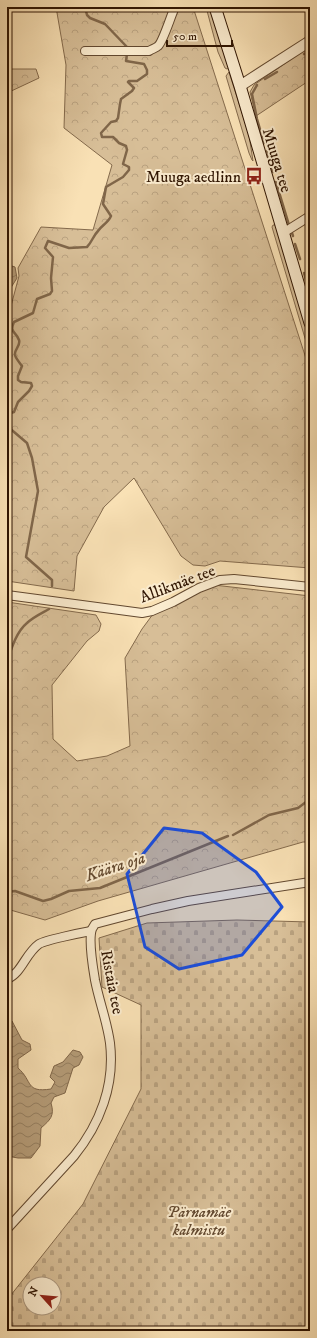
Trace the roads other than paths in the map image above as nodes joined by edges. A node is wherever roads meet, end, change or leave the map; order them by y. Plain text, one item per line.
1 (175, 7) edge
2 (215, 7) edge
3 (310, 41) edge
4 (85, 51) dead end
5 (240, 86) junction
6 (310, 216) edge
7 (283, 233) junction
8 (310, 323) edge
9 (310, 587) edge
10 (7, 595) edge
11 (310, 882) edge
12 (91, 931) junction
13 (7, 979) edge
14 (7, 1229) edge

1 - 4 street
2 - 5 main road, Muuga tee
3 - 5 street
5 - 7 main road, Muuga tee
6 - 7 street
7 - 8 main road, Muuga tee
9 - 10 street, Allikmäe tee
11 - 12 street, Ristaia tee
12 - 13 street
12 - 14 street, Ristaia tee

